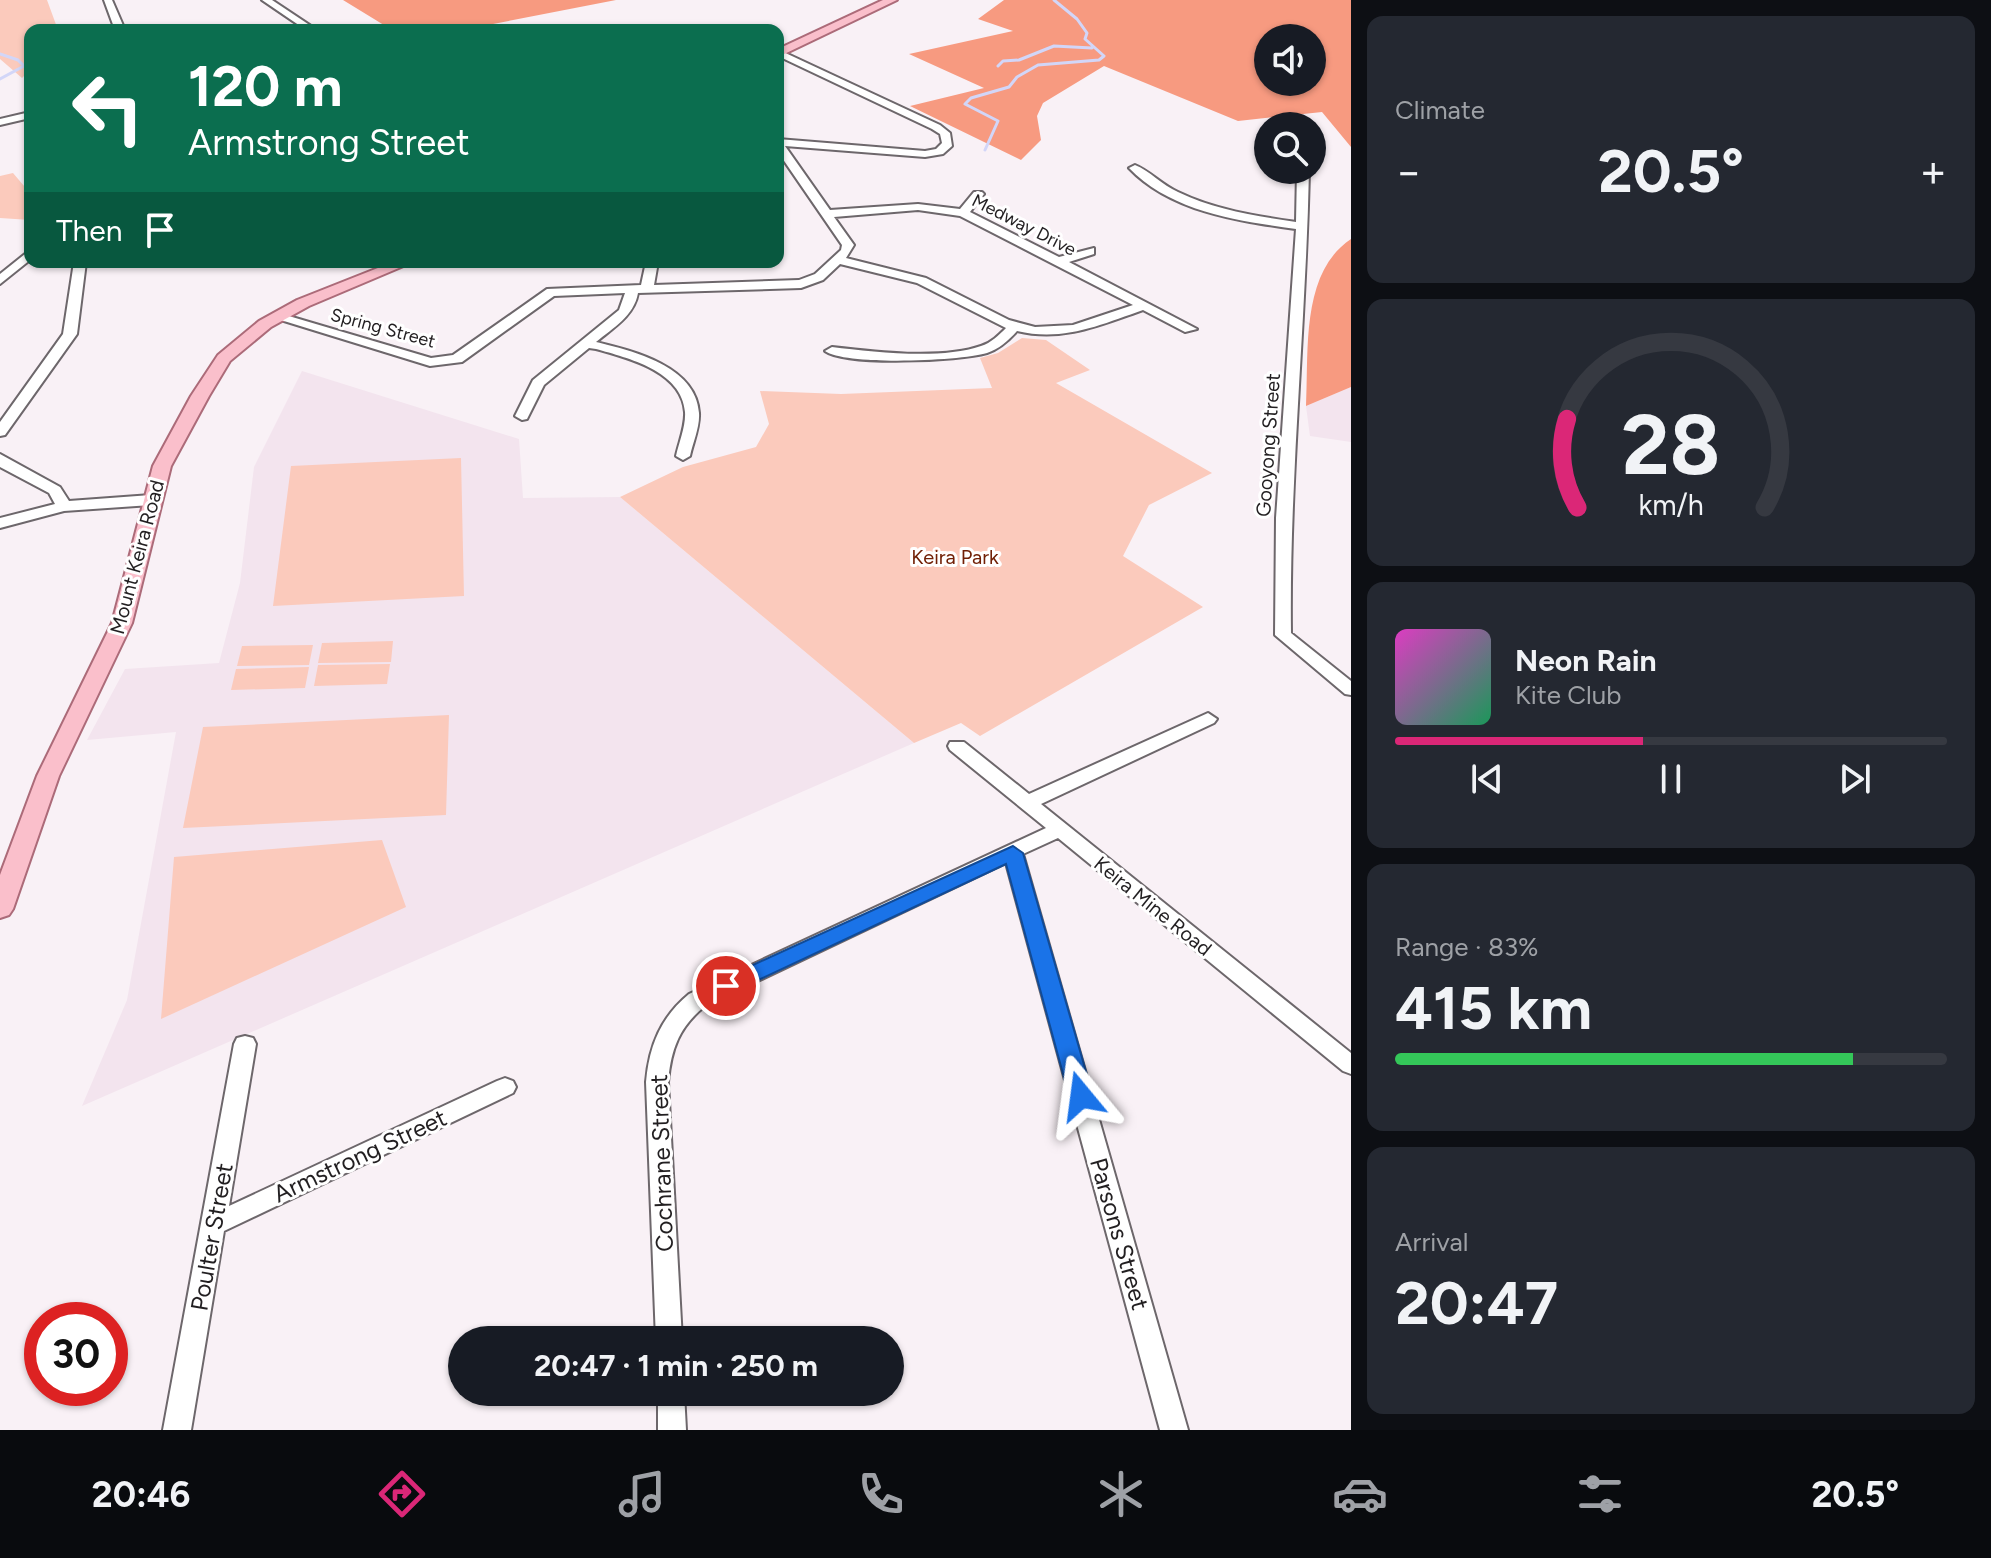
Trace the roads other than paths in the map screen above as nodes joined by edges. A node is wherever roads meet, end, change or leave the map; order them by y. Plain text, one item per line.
1 (108, 0) edge
2 (266, 0) edge
3 (892, 0) edge
4 (118, 24) edge
5 (303, 24) edge
6 (784, 50) edge
7 (784, 56) edge
8 (24, 116) edge
9 (0, 122) edge
10 (784, 144) edge
11 (784, 152) edge
12 (1135, 168) dead end
13 (1303, 184) edge
14 (978, 194) dead end
15 (963, 213) junction
16 (827, 214) junction
17 (1303, 226) junction
18 (1090, 251) dead end
19 (24, 259) edge
20 (837, 260) junction
21 (1057, 262) junction
22 (79, 268) edge
23 (391, 268) edge
24 (651, 268) edge
25 (0, 280) edge
26 (647, 288) junction
27 (632, 289) junction
28 (1141, 306) junction
29 (277, 317) junction
30 (1013, 328) junction
31 (1190, 329) dead end
32 (586, 343) junction
33 (832, 351) dead end
34 (522, 416) dead end
35 (0, 432) edge
36 (683, 456) dead end
37 (0, 458) edge
38 (151, 500) junction
39 (64, 506) junction
40 (0, 523) edge
41 (1351, 690) edge
42 (1208, 719) dead end
43 (957, 746) dead end
44 (1028, 802) junction
45 (1058, 830) junction
46 (1013, 853) junction
47 (0, 909) edge
48 (245, 1044) dead end
49 (1351, 1065) edge
50 (505, 1087) dead end
51 (215, 1224) junction
52 (668, 1326) edge
53 (671, 1406) edge
54 (177, 1430) edge
55 (672, 1430) edge
56 (1174, 1430) edge

1 - 4 street
2 - 5 street
3 - 6 main road
7 - 10 street
8 - 9 street
11 - 16 street
12 - 17 street
13 - 17 street, Gooyong Street
14 - 15 street
15 - 16 street, Medway Drive
15 - 21 street, Medway Drive
16 - 20 street
17 - 41 street, Gooyong Street
18 - 21 street
19 - 25 street
20 - 26 street, Spring Street
20 - 30 street
21 - 28 street, Medway Drive
22 - 35 street
23 - 29 main road, Mount Keira Road
24 - 26 street
26 - 27 street, Spring Street
27 - 29 street, Spring Street
27 - 32 street
28 - 30 street
28 - 31 street, Medway Drive
29 - 38 main road, Mount Keira Road
30 - 33 street
32 - 34 street
32 - 36 street
37 - 39 street
38 - 39 street
38 - 47 main road, Mount Keira Road
39 - 40 street
42 - 44 street
43 - 44 street, Keira Mine Road
44 - 45 street, Keira Mine Road
45 - 46 street
45 - 49 street, Keira Mine Road
46 - 52 street, Cochrane Street
46 - 56 street, Parsons Street
48 - 51 street, Poulter Street
50 - 51 street, Armstrong Street
51 - 54 street, Poulter Street
53 - 55 street

